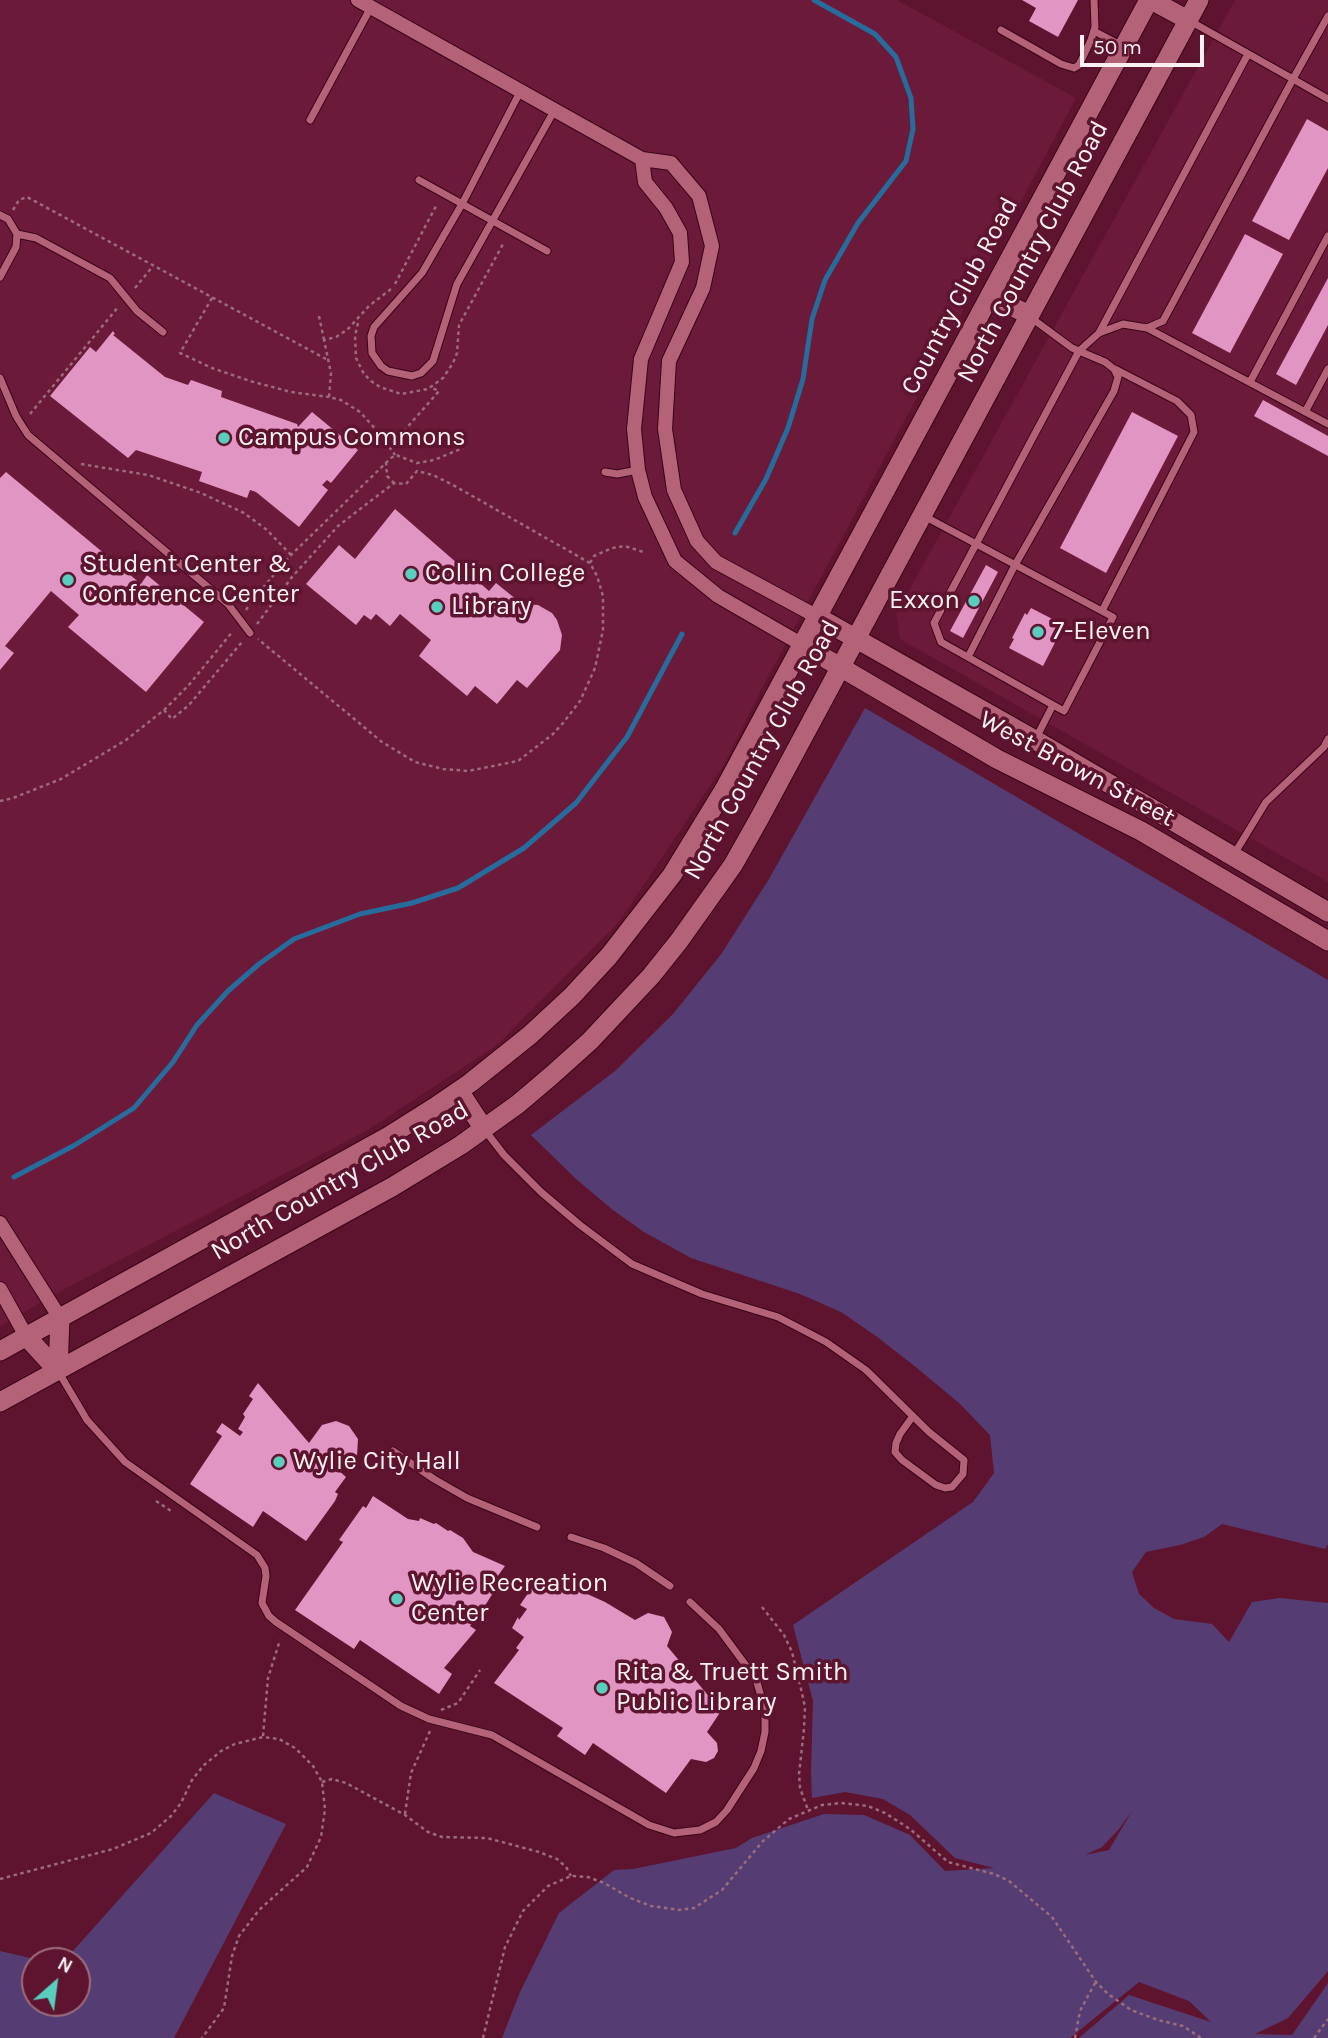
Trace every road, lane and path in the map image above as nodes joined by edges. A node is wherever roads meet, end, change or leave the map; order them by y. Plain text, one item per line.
1 (1094, 0) edge
2 (1150, 0) edge
3 (1199, 0) edge
4 (365, 3) edge
5 (1328, 16) edge
6 (1188, 20) junction
7 (1002, 30) dead end
8 (1094, 31) junction
9 (1124, 47) junction
10 (1248, 54) junction
11 (1293, 79) junction
12 (520, 92) junction
13 (1328, 99) edge
14 (554, 111) junction
15 (310, 120) dead end
16 (642, 159) junction
17 (419, 180) dead end
18 (462, 204) junction
19 (0, 215) edge
20 (8, 219) junction
21 (492, 220) junction
22 (17, 234) junction
23 (1328, 236) edge
24 (547, 251) dead end
25 (153, 266) junction
26 (0, 277) edge
27 (991, 296) junction
28 (212, 298) junction
29 (125, 299) junction
30 (1029, 315) junction
31 (319, 316) dead end
32 (1147, 328) junction
33 (163, 332) dead end
34 (1099, 333) junction
35 (324, 340) dead end
36 (1079, 351) junction
37 (327, 359) dead end
38 (1114, 369) junction
39 (1328, 369) edge
40 (0, 378) edge
41 (1251, 382) junction
42 (430, 387) dead end
43 (329, 397) dead end
44 (1306, 412) junction
45 (21, 424) junction
46 (1328, 424) edge
47 (390, 447) dead end
48 (463, 448) dead end
49 (386, 462) junction
50 (417, 463) junction
51 (64, 466) junction
52 (639, 470) junction
53 (417, 471) junction
54 (606, 472) dead end
55 (394, 483) junction
56 (922, 515) junction
57 (977, 545) junction
58 (646, 553) dead end
59 (291, 555) junction
60 (590, 563) junction
61 (1015, 565) junction
62 (1102, 611) junction
63 (816, 617) junction
64 (241, 619) junction
65 (250, 633) junction
66 (855, 639) junction
67 (801, 644) junction
68 (968, 657) junction
69 (840, 667) junction
70 (1054, 705) junction
71 (164, 710) junction
72 (1035, 740) junction
73 (1327, 745) edge
74 (0, 801) edge
75 (1141, 831) junction
76 (1233, 857) junction
77 (1328, 912) edge
78 (1328, 941) edge
79 (459, 1091) junction
80 (484, 1129) junction
81 (0, 1223) edge
82 (0, 1289) edge
83 (60, 1318) junction
84 (26, 1336) junction
85 (0, 1350) edge
86 (58, 1371) junction
87 (0, 1402) edge
88 (913, 1416) junction
89 (393, 1451) dead end
90 (156, 1501) dead end
91 (178, 1516) dead end
92 (537, 1527) dead end
93 (571, 1537) dead end
94 (670, 1586) dead end
95 (691, 1602) dead end
96 (762, 1607) dead end
97 (280, 1640) dead end
98 (480, 1670) dead end
99 (437, 1720) junction
100 (263, 1737) junction
101 (322, 1782) junction
102 (808, 1810) junction
103 (405, 1815) junction
104 (571, 1876) junction
105 (0, 1879) edge
106 (1096, 1982) junction
107 (1328, 2019) edge
108 (202, 2038) edge
109 (483, 2038) edge
110 (1075, 2038) edge
111 (1201, 2038) edge
112 (1314, 2038) edge

1 - 8 lane
2 - 6 main road
2 - 9 main road, Country Club Road
3 - 6 main road, North Country Club Road
4 - 12 street
4 - 15 lane
5 - 11 lane
6 - 10 lane
6 - 30 main road, North Country Club Road
7 - 8 lane
8 - 9 lane
9 - 27 main road, Country Club Road
10 - 11 lane
10 - 34 lane
11 - 13 lane
11 - 32 lane
12 - 14 street
12 - 18 lane
14 - 16 street
14 - 21 lane
16 - 52 street
16 - 63 street
17 - 18 lane
18 - 21 lane
18 - 21 lane
19 - 20 lane
20 - 22 lane
20 - 25 path
21 - 24 lane
22 - 26 lane
22 - 29 lane
23 - 41 lane
25 - 28 path
25 - 29 path
27 - 30 main road
27 - 63 main road, Country Club Road
28 - 37 path
28 - 43 path
29 - 33 lane
29 - 45 path
30 - 36 lane
30 - 56 main road, North Country Club Road
31 - 35 path
32 - 34 lane
32 - 41 lane
34 - 36 lane
36 - 38 lane
36 - 57 lane
38 - 61 lane
38 - 62 lane
39 - 44 lane
40 - 45 lane
41 - 44 lane
42 - 47 path
44 - 46 lane
45 - 51 lane
48 - 50 path
49 - 50 path
49 - 55 path
49 - 59 path
50 - 53 path
51 - 59 path
51 - 64 lane
52 - 54 lane
52 - 67 street
53 - 55 path
53 - 60 path
55 - 65 path
56 - 57 lane
56 - 66 main road, North Country Club Road
57 - 61 lane
57 - 68 lane
58 - 60 path
59 - 64 path
60 - 65 path
61 - 62 lane
61 - 68 lane
62 - 70 lane
63 - 66 main road, West Brown Street
63 - 67 main road, North Country Club Road
64 - 65 lane
64 - 71 path
65 - 71 path
66 - 69 main road, North Country Club Road
66 - 72 main road, West Brown Street
67 - 69 main road, West Brown Street
67 - 79 main road, North Country Club Road
68 - 70 lane
69 - 75 main road, West Brown Street
69 - 80 main road, North Country Club Road
70 - 72 lane
71 - 74 path
72 - 76 main road, West Brown Street
73 - 76 lane
75 - 76 main road
75 - 78 main road, West Brown Street
76 - 77 main road, West Brown Street
79 - 80 main road
79 - 83 main road, North Country Club Road
80 - 86 main road, North Country Club Road
80 - 88 lane
81 - 83 street
82 - 84 street
83 - 84 main road, North Country Club Road
83 - 86 main road
84 - 85 main road, North Country Club Road
84 - 86 main road
86 - 87 main road, North Country Club Road
86 - 99 lane
88 - 88 lane
89 - 92 lane
90 - 91 path
93 - 94 lane
95 - 99 lane
96 - 102 path
97 - 100 path
98 - 99 path
99 - 103 path
100 - 101 path
100 - 105 path
101 - 103 path
101 - 108 path
102 - 104 path
102 - 106 path
103 - 104 path
104 - 109 path
106 - 110 path
106 - 111 path
107 - 112 path

